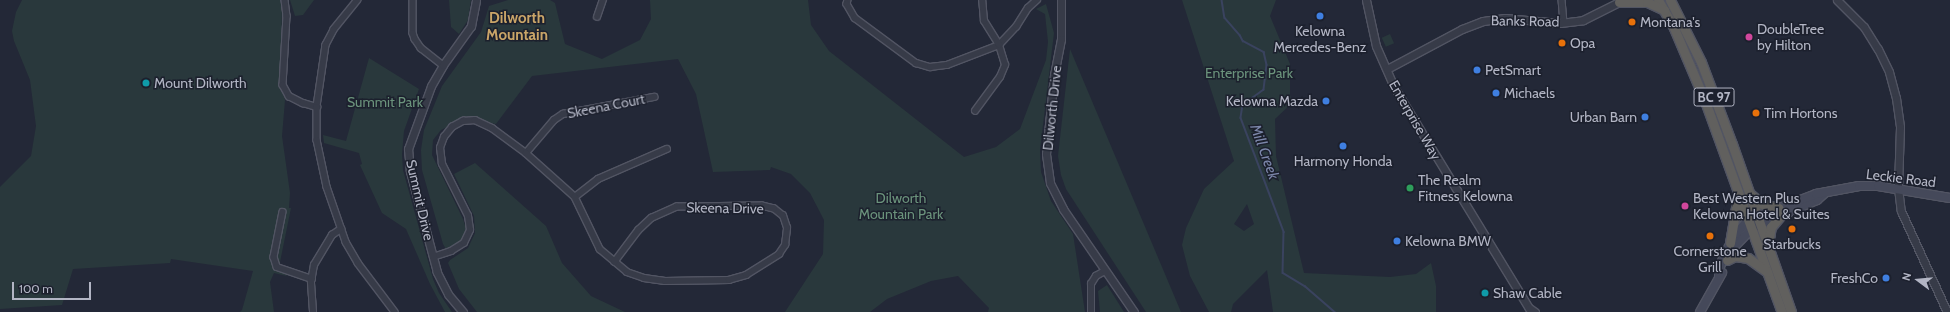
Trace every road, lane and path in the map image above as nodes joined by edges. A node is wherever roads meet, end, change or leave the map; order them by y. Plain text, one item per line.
1 (285, 0) edge
2 (358, 0) edge
3 (413, 0) edge
4 (476, 0) edge
5 (603, 0) edge
6 (848, 0) edge
7 (982, 0) edge
8 (1037, 0) edge
9 (1061, 0) edge
10 (1366, 0) edge
11 (1562, 0) edge
12 (1658, 0) edge
13 (1837, 0) edge
14 (1621, 1) edge
15 (1672, 2) edge
16 (1664, 10) junction
17 (597, 17) dead end
18 (1564, 22) junction
19 (1000, 45) junction
20 (442, 65) junction
21 (1386, 69) junction
22 (654, 97) dead end
23 (317, 107) junction
24 (975, 111) dead end
25 (667, 149) dead end
26 (526, 153) junction
27 (1898, 188) junction
28 (1748, 192) junction
29 (1739, 193) junction
30 (575, 197) junction
31 (1950, 198) edge
32 (283, 212) dead end
33 (1780, 212) junction
34 (1754, 222) junction
35 (341, 229) junction
36 (1730, 243) junction
37 (1768, 246) junction
38 (433, 257) junction
39 (1727, 260) junction
40 (615, 262) junction
41 (1105, 271) junction
42 (1768, 273) junction
43 (1719, 277) junction
44 (312, 279) junction
45 (1527, 310) edge
46 (313, 312) edge
47 (395, 312) edge
48 (463, 312) edge
49 (1091, 312) edge
50 (1134, 312) edge
51 (1536, 312) edge
52 (1700, 312) edge
53 (1782, 312) edge
54 (1791, 312) edge
55 (1948, 312) edge

1 - 23 street
2 - 23 street
3 - 20 street
4 - 20 street, Summit Drive
5 - 17 street
6 - 19 street
7 - 19 street
8 - 19 street
9 - 41 street, Dilworth Drive
10 - 21 street, Enterprise Way
11 - 18 street
12 - 16 highway, BC 97
13 - 27 street
14 - 16 highway
14 - 18 street, Banks Road
15 - 28 highway, BC 97
16 - 29 highway, BC 97
18 - 21 street, Banks Road
19 - 24 street
20 - 38 street, Summit Drive
21 - 45 street, Enterprise Way
22 - 26 street, Skeena Court
23 - 35 street
25 - 30 street
26 - 30 street, Skeena Drive
26 - 38 street, Skeena Drive
27 - 31 main road, Leckie Road
27 - 33 main road, Leckie Road
27 - 55 street
28 - 33 highway
28 - 34 highway, BC 97
29 - 34 highway, BC 97
29 - 36 highway
30 - 40 street, Skeena Drive
32 - 44 street
33 - 34 main road, Leckie Road
33 - 37 highway
34 - 36 main road, Leckie Road
34 - 37 highway, BC 97
34 - 39 main road, Leckie Road
34 - 42 highway, BC 97
35 - 44 street
35 - 47 street
36 - 43 main road, Leckie Road
37 - 54 highway, BC 97
38 - 48 street, Summit Drive
39 - 42 highway
39 - 43 main road, Leckie Road
40 - 40 street, Skeena Drive
41 - 49 street
41 - 50 street, Dilworth Drive
42 - 53 highway, BC 97
43 - 52 main road, Leckie Road
44 - 46 street
45 - 51 street, Enterprise Way

